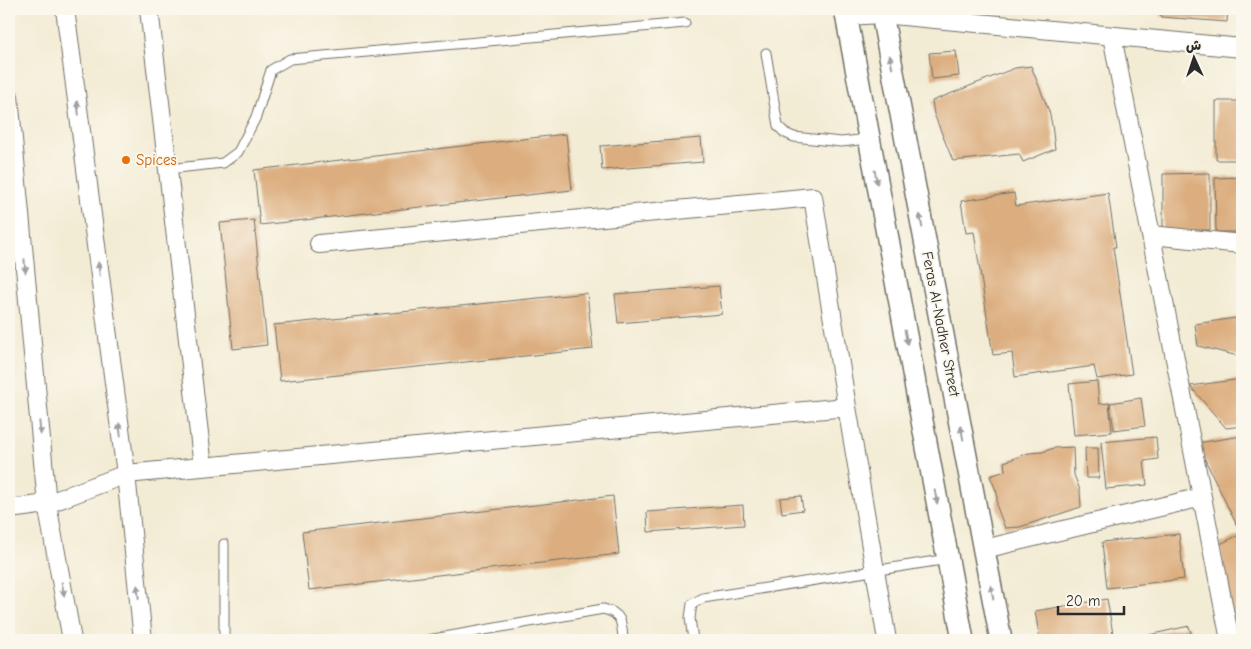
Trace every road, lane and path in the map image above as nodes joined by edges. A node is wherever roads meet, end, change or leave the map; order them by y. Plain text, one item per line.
1 (65, 9) edge
2 (149, 9) edge
3 (845, 12) edge
4 (882, 12) edge
5 (686, 23) dead end
6 (1112, 36) junction
7 (1242, 46) edge
8 (766, 54) dead end
9 (9, 96) edge
10 (869, 138) junction
11 (168, 169) junction
12 (1151, 235) junction
13 (318, 244) dead end
14 (1242, 244) edge
15 (846, 407) junction
16 (202, 468) junction
17 (126, 474) junction
18 (1202, 497) junction
19 (47, 504) junction
20 (9, 509) edge
21 (224, 544) dead end
22 (984, 549) junction
23 (948, 559) junction
24 (875, 571) junction
25 (72, 640) edge
26 (143, 640) edge
27 (224, 640) edge
28 (428, 640) edge
29 (623, 640) edge
30 (693, 640) edge
31 (887, 640) edge
32 (963, 640) edge
33 (1001, 640) edge
34 (1230, 640) edge

17 -> 1 street
2 - 11 street
3 - 4 street
3 - 10 street
4 - 6 street
22 -> 4 street, Feras Al-Nadher Street
5 - 11 lane
6 - 7 street
6 - 12 street
8 - 10 lane
9 -> 19 street
10 -> 23 street
11 - 16 street
12 - 14 street
12 - 18 street
13 - 15 street
15 - 16 street
15 - 24 street
16 - 17 street
17 - 19 street
26 -> 17 street
18 - 22 street
18 - 34 street
19 - 20 street
19 -> 25 street
21 - 27 lane
33 -> 22 street, Feras Al-Nadher Street
23 - 24 lane
23 - 32 street
24 - 30 lane
24 - 31 street
28 - 29 lane

